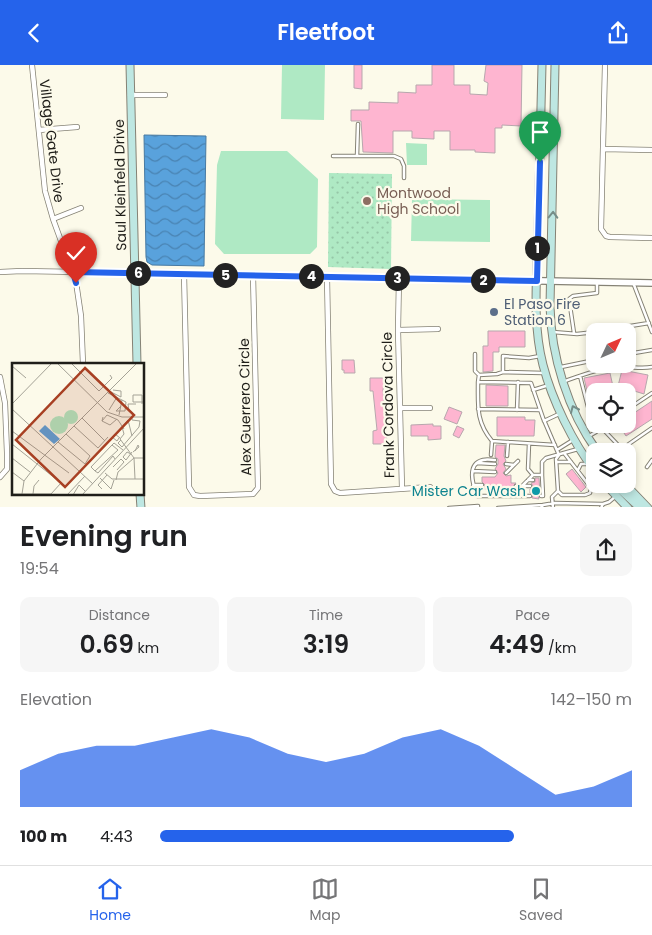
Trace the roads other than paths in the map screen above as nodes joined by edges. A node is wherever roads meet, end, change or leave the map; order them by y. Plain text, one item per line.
1 (32, 65) edge
2 (130, 65) edge
3 (542, 65) edge
4 (555, 65) edge
5 (605, 65) edge
6 (130, 95) junction
7 (165, 95) dead end
8 (358, 124) dead end
9 (77, 127) dead end
10 (39, 129) junction
11 (603, 149) junction
12 (652, 150) edge
13 (333, 156) dead end
14 (357, 156) junction
15 (540, 162) junction
16 (554, 164) junction
17 (404, 178) dead end
18 (81, 209) dead end
19 (53, 219) junction
20 (652, 238) edge
21 (0, 272) edge
22 (73, 272) junction
23 (135, 273) junction
24 (184, 274) junction
25 (253, 275) junction
26 (327, 277) junction
27 (399, 278) junction
28 (537, 281) junction
29 (551, 281) junction
30 (597, 282) junction
31 (634, 283) junction
32 (651, 285) edge
33 (649, 323) junction
34 (636, 325) edge
35 (438, 329) dead end
36 (398, 330) junction
37 (551, 332) junction
38 (586, 332) edge
39 (652, 332) edge
40 (574, 333) junction
41 (652, 350) edge
42 (636, 353) edge
43 (475, 354) dead end
44 (541, 356) junction
45 (586, 362) edge
46 (83, 363) edge
47 (137, 363) edge
48 (652, 367) edge
49 (560, 368) junction
50 (503, 371) junction
51 (545, 373) junction
52 (479, 375) junction
53 (580, 376) junction
54 (0, 377) edge
55 (563, 381) junction
56 (478, 382) junction
57 (518, 382) junction
58 (549, 385) junction
59 (534, 389) junction
60 (652, 393) edge
61 (586, 399) edge
62 (636, 403) edge
63 (400, 408) junction
64 (430, 408) dead end
65 (478, 409) junction
66 (517, 410) junction
67 (540, 410) junction
68 (562, 413) junction
69 (544, 421) junction
70 (652, 428) edge
71 (594, 433) edge
72 (607, 433) edge
73 (588, 437) junction
74 (492, 441) junction
75 (508, 442) junction
76 (529, 443) junction
77 (577, 443) junction
78 (592, 443) edge
79 (555, 445) junction
80 (557, 450) junction
81 (564, 453) junction
82 (491, 455) dead end
83 (559, 455) junction
84 (507, 456) dead end
85 (586, 458) edge
86 (652, 460) edge
87 (518, 461) dead end
88 (495, 462) dead end
89 (556, 462) junction
90 (571, 462) junction
91 (586, 463) edge
92 (506, 464) dead end
93 (514, 465) junction
94 (647, 467) dead end
95 (473, 471) junction
96 (579, 471) junction
97 (495, 472) dead end
98 (506, 473) dead end
99 (533, 475) junction
100 (542, 475) junction
101 (0, 477) edge
102 (528, 480) junction
103 (533, 480) dead end
104 (473, 485) junction
105 (482, 485) dead end
106 (516, 486) dead end
107 (522, 486) junction
108 (530, 486) dead end
109 (430, 487) dead end
110 (402, 489) junction
111 (558, 491) junction
112 (613, 493) edge
113 (624, 493) edge
114 (634, 493) edge
115 (521, 496) junction
116 (530, 496) dead end
117 (541, 496) dead end
118 (616, 496) junction
119 (552, 503) junction
120 (542, 506) edge
121 (602, 506) edge
122 (449, 507) edge
123 (478, 507) edge
124 (498, 507) edge
125 (553, 507) edge
126 (628, 507) edge
127 (640, 507) edge
128 (648, 507) edge

1 - 10 street, Village Gate Drive
2 - 6 main road, Saul Kleinfeld Drive
3 - 15 main road
4 - 16 main road
5 - 11 street
6 - 7 street
6 - 23 main road, Saul Kleinfeld Drive
8 - 14 lane
9 - 10 street
10 - 19 street, Village Gate Drive
11 - 12 street
11 - 20 street
13 - 14 lane
14 - 17 lane
15 - 16 main road
15 - 28 main road
29 -> 16 main road
18 - 19 street
19 - 22 street, Village Gate Drive
21 - 22 street
22 - 23 street
22 - 46 street, Village Gate Drive
23 - 24 street
23 - 47 main road, Saul Kleinfeld Drive
24 - 25 street
24 - 25 street, Alex Guerrero Circle
25 - 26 street
26 - 27 street
26 - 110 street, Frank Cordova Circle
27 - 28 street
27 - 36 street, Frank Cordova Circle
28 - 29 street
28 - 44 main road
29 - 30 street
29 - 37 main road
30 - 31 street
30 - 40 lane
31 - 32 street
31 - 33 lane
33 - 34 lane
33 - 39 lane
35 - 36 street
36 - 63 street, Frank Cordova Circle
37 - 40 lane
37 - 49 main road
38 - 40 lane
41 - 42 lane
43 - 52 lane
44 - 50 lane
44 - 51 main road
45 - 49 lane
48 - 53 lane
49 - 55 main road
50 - 51 lane
50 - 52 lane
51 - 58 main road
52 - 56 lane
53 - 55 lane
53 - 61 lane
54 - 101 street
73 -> 55 main road
56 - 57 lane
56 - 65 lane
57 - 59 lane
57 - 66 lane
58 - 59 lane
58 - 68 main road
59 - 67 lane
60 - 62 lane
63 - 64 street
63 - 110 street, Frank Cordova Circle
65 - 66 lane
65 - 74 lane
66 - 67 lane
67 - 69 lane
68 - 69 lane
68 - 77 main road
69 - 79 lane
70 - 72 lane
71 - 73 lane
73 - 77 main road
73 - 78 main road
74 - 75 lane
74 - 82 lane
75 - 76 lane
75 - 84 lane
76 - 79 lane
76 - 99 lane
77 - 80 lane
77 - 81 lane
77 - 85 main road
79 - 80 lane
80 - 83 lane
81 - 83 lane
81 - 90 lane
83 - 89 lane
83 - 100 lane
86 - 94 lane
87 - 93 lane
88 - 95 lane
89 - 90 lane
89 - 111 lane
90 - 96 lane
91 - 96 lane
92 - 93 lane
93 - 98 lane
95 - 97 lane
95 - 104 lane
96 - 111 lane
99 - 100 lane
99 - 102 lane
100 - 117 lane
102 - 103 lane
102 - 107 lane
104 - 105 lane
104 - 115 lane
106 - 107 lane
107 - 108 lane
107 - 115 lane
109 - 110 street
111 - 119 lane
112 - 118 main road
113 - 127 main road
114 - 128 main road
115 - 116 lane
118 - 121 lane
118 - 126 main road
119 - 120 lane
119 - 121 lane
119 - 125 lane
120 - 124 lane
122 - 123 lane

